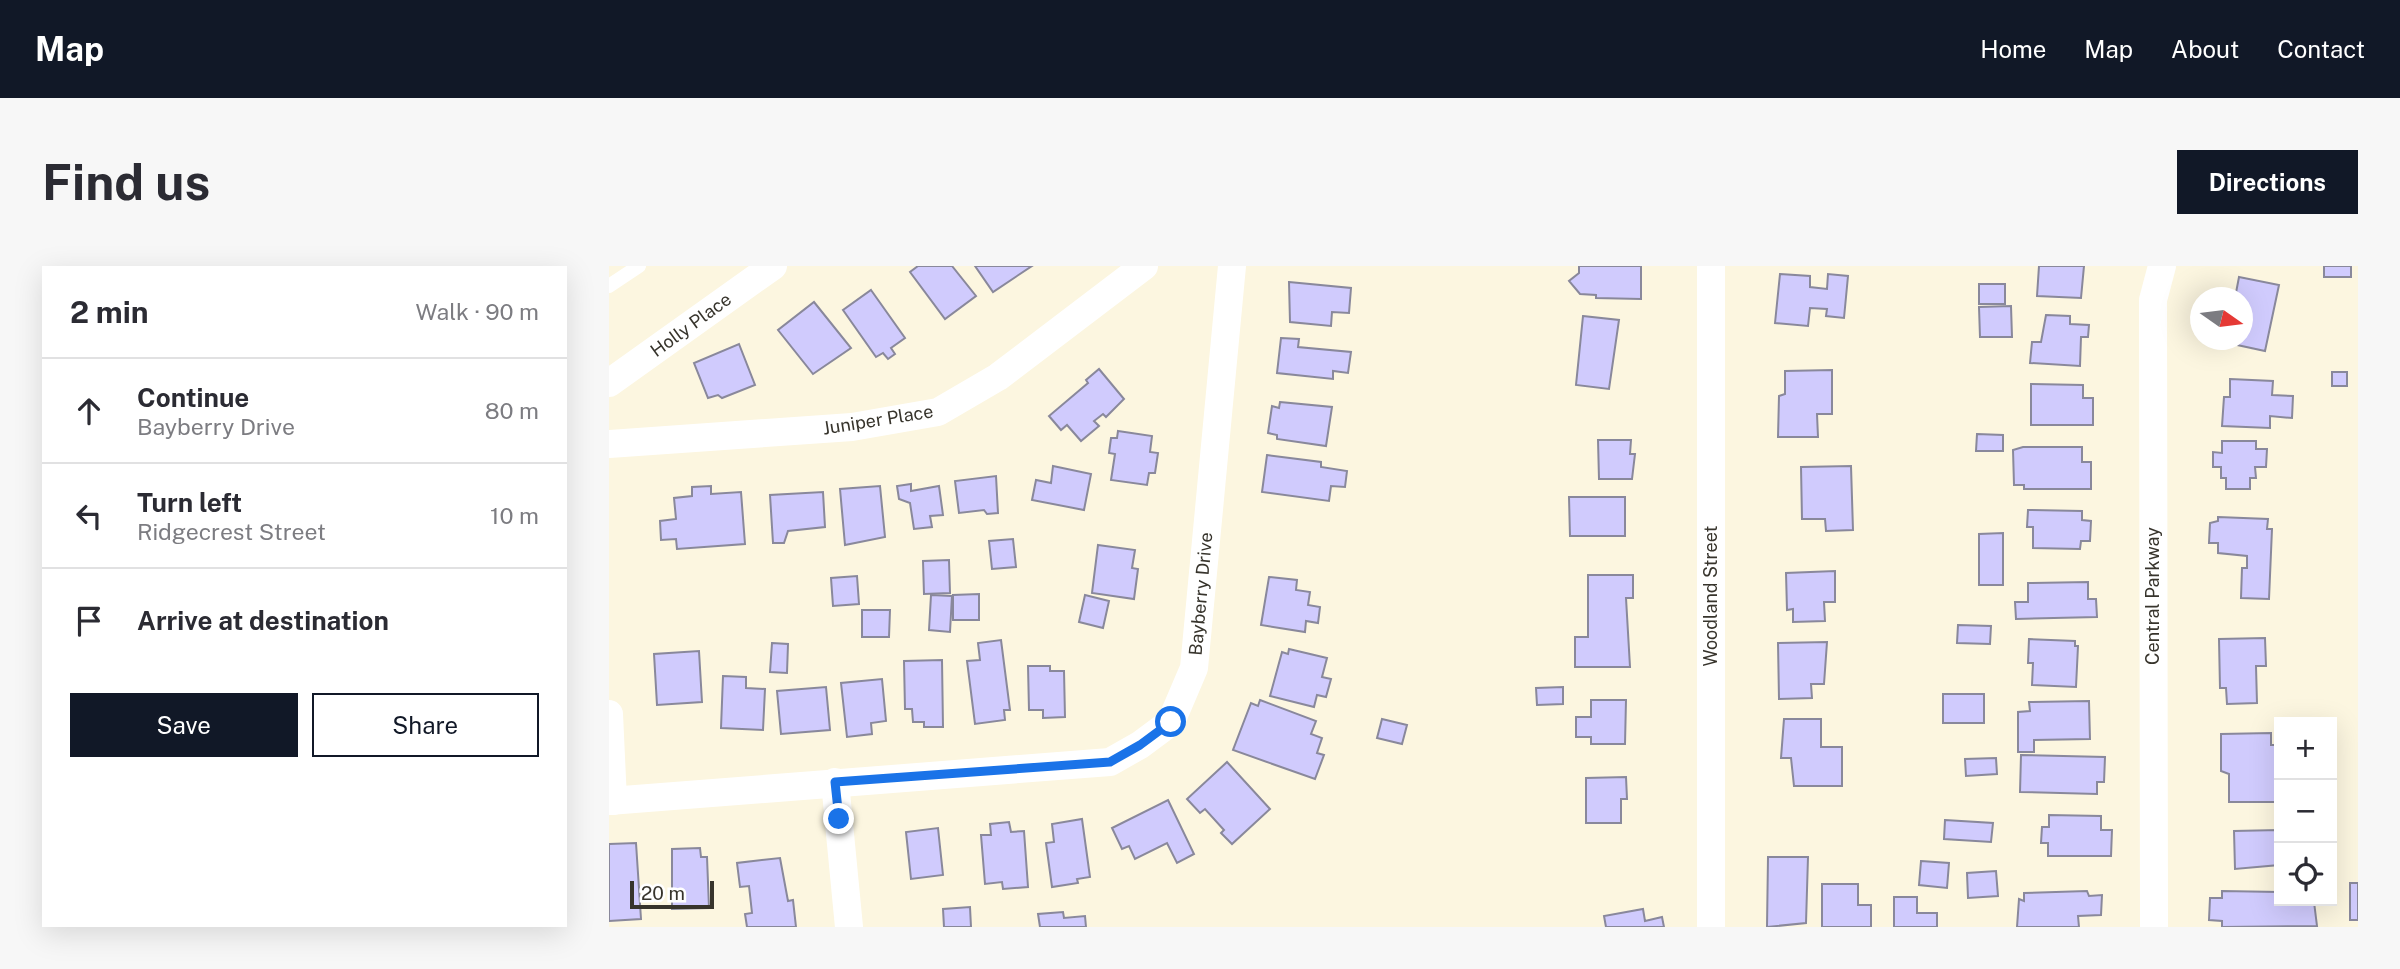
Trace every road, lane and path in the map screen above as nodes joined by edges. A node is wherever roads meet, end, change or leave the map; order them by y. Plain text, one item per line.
1 (639, 266) edge
2 (773, 266) edge
3 (1144, 266) edge
4 (1232, 266) edge
5 (1711, 266) edge
6 (2162, 266) edge
7 (609, 286) edge
8 (609, 383) edge
9 (609, 444) edge
10 (609, 714) edge
11 (835, 782) junction
12 (611, 801) edge
13 (849, 927) edge
14 (1711, 927) edge
15 (2154, 927) edge

1 - 7 lane
2 - 8 street, Holly Place
3 - 9 street, Juniper Place
4 - 11 street, Bayberry Drive
5 - 14 street, Woodland Street
6 - 15 street, Central Parkway
10 - 12 street
11 - 12 street, Bayberry Drive
11 - 13 street

